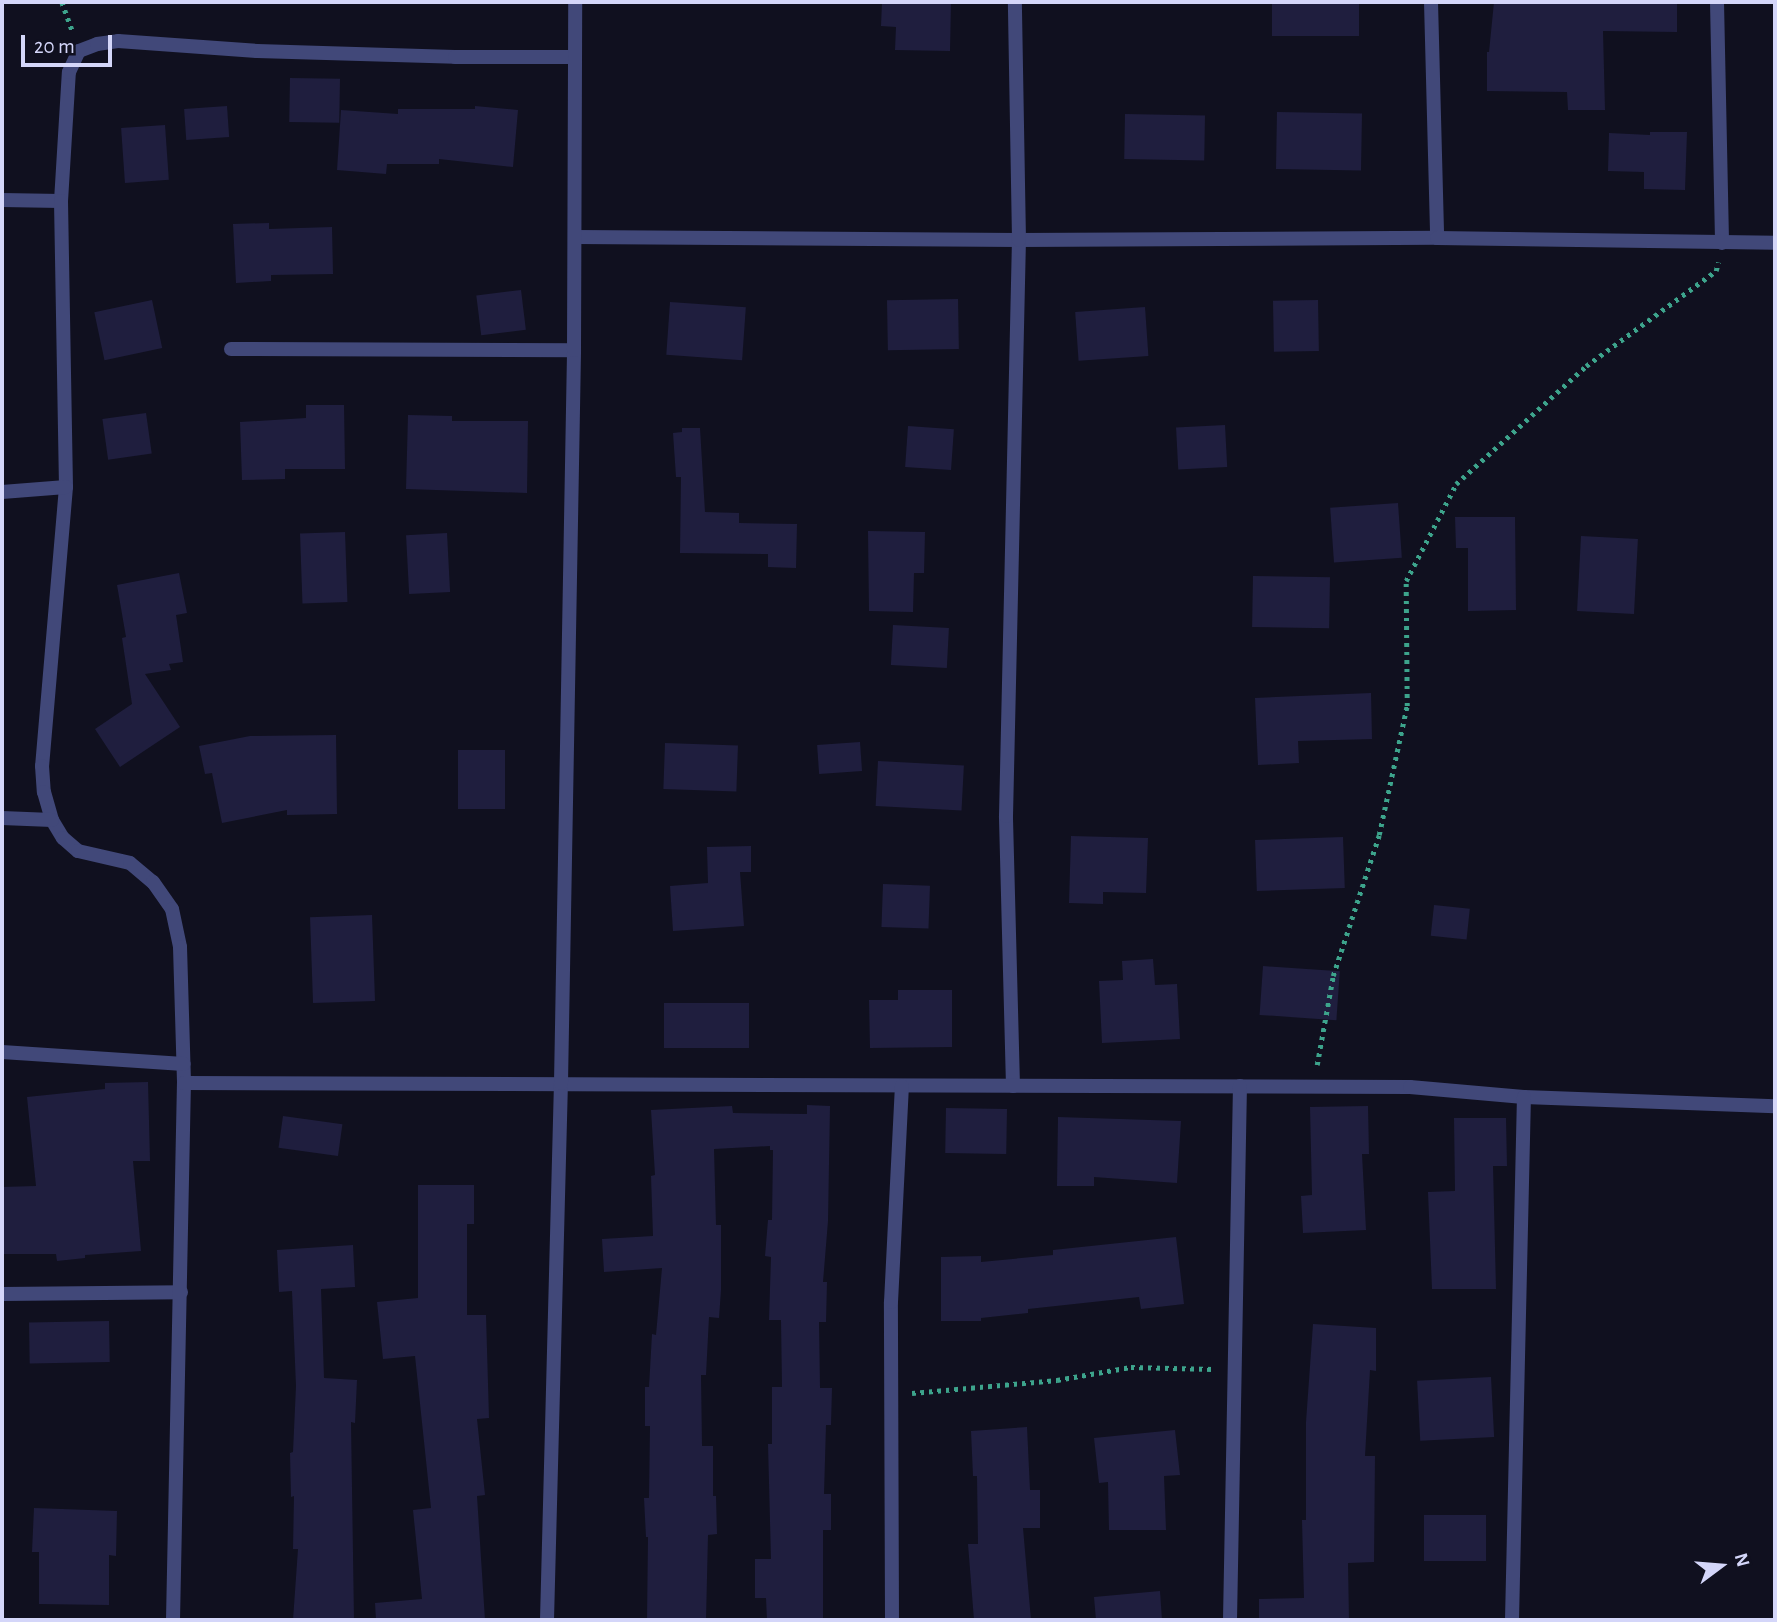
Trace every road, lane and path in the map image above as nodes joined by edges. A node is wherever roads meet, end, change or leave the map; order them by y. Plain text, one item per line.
1 (62, 2) edge
2 (575, 2) edge
3 (1015, 2) edge
4 (1431, 2) edge
5 (1717, 2) edge
6 (79, 51) junction
7 (574, 57) junction
8 (2, 200) edge
9 (61, 201) junction
10 (575, 237) junction
11 (1437, 238) junction
12 (1018, 240) junction
13 (1721, 243) junction
14 (1775, 243) edge
15 (230, 348) dead end
16 (573, 350) junction
17 (66, 487) junction
18 (2, 492) edge
19 (2, 818) edge
20 (52, 820) junction
21 (2, 1052) edge
22 (184, 1064) junction
23 (184, 1083) junction
24 (561, 1083) junction
25 (902, 1086) junction
26 (1013, 1086) junction
27 (1240, 1086) junction
28 (1314, 1086) junction
29 (1524, 1097) junction
30 (1775, 1105) edge
31 (181, 1292) junction
32 (2, 1294) edge
33 (1235, 1370) junction
34 (890, 1396) junction
35 (173, 1620) edge
36 (547, 1620) edge
37 (892, 1620) edge
38 (1230, 1620) edge
39 (1512, 1620) edge

1 - 6 path
2 - 7 street
3 - 12 street
4 - 11 street
5 - 13 street
6 - 7 street
6 - 9 street
7 - 10 street
8 - 9 street
9 - 17 street
10 - 12 street
10 - 16 street
11 - 12 street
11 - 13 street
12 - 26 street
13 - 14 street
13 - 28 path
15 - 16 street
16 - 24 street
17 - 18 street
17 - 20 street
19 - 20 street
20 - 22 street
21 - 22 street
22 - 23 street
23 - 24 street
23 - 31 street
24 - 25 street
24 - 36 street
25 - 26 street
25 - 34 street
26 - 27 street
27 - 28 street
27 - 33 street
28 - 29 street
29 - 30 street
29 - 39 street
31 - 32 street
31 - 35 street
33 - 34 path
33 - 38 street
34 - 37 street

